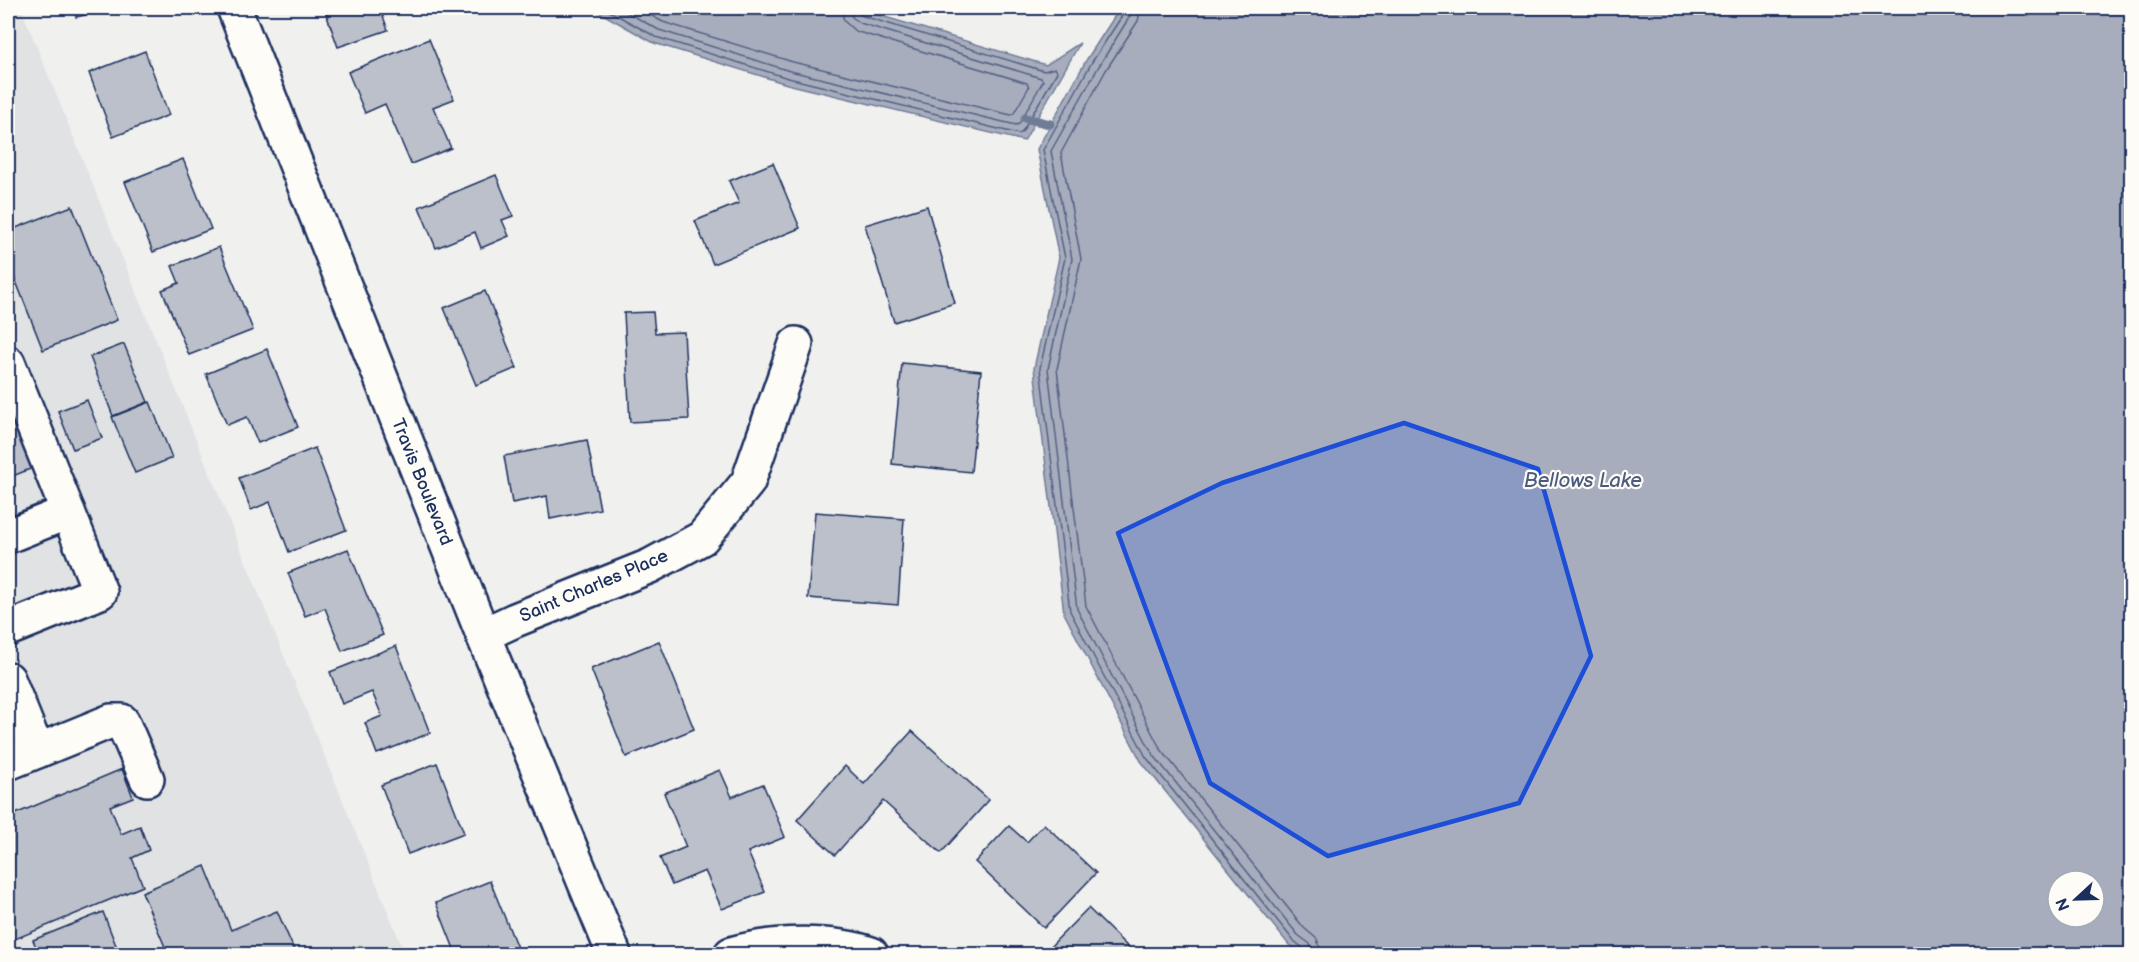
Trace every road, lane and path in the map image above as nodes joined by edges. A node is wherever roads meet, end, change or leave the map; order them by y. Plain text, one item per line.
1 (234, 8) edge
2 (796, 344) dead end
3 (8, 363) edge
4 (68, 512) junction
5 (8, 536) edge
6 (8, 629) edge
7 (483, 635) junction
8 (8, 679) edge
9 (22, 757) edge
10 (147, 779) dead end
11 (614, 954) edge
12 (731, 954) edge
13 (871, 954) edge

1 - 7 street, Travis Boulevard
2 - 7 street, Saint Charles Place
3 - 4 street
4 - 5 street
4 - 6 street
7 - 11 street, Travis Boulevard
8 - 9 street
9 - 10 street
12 - 13 street

